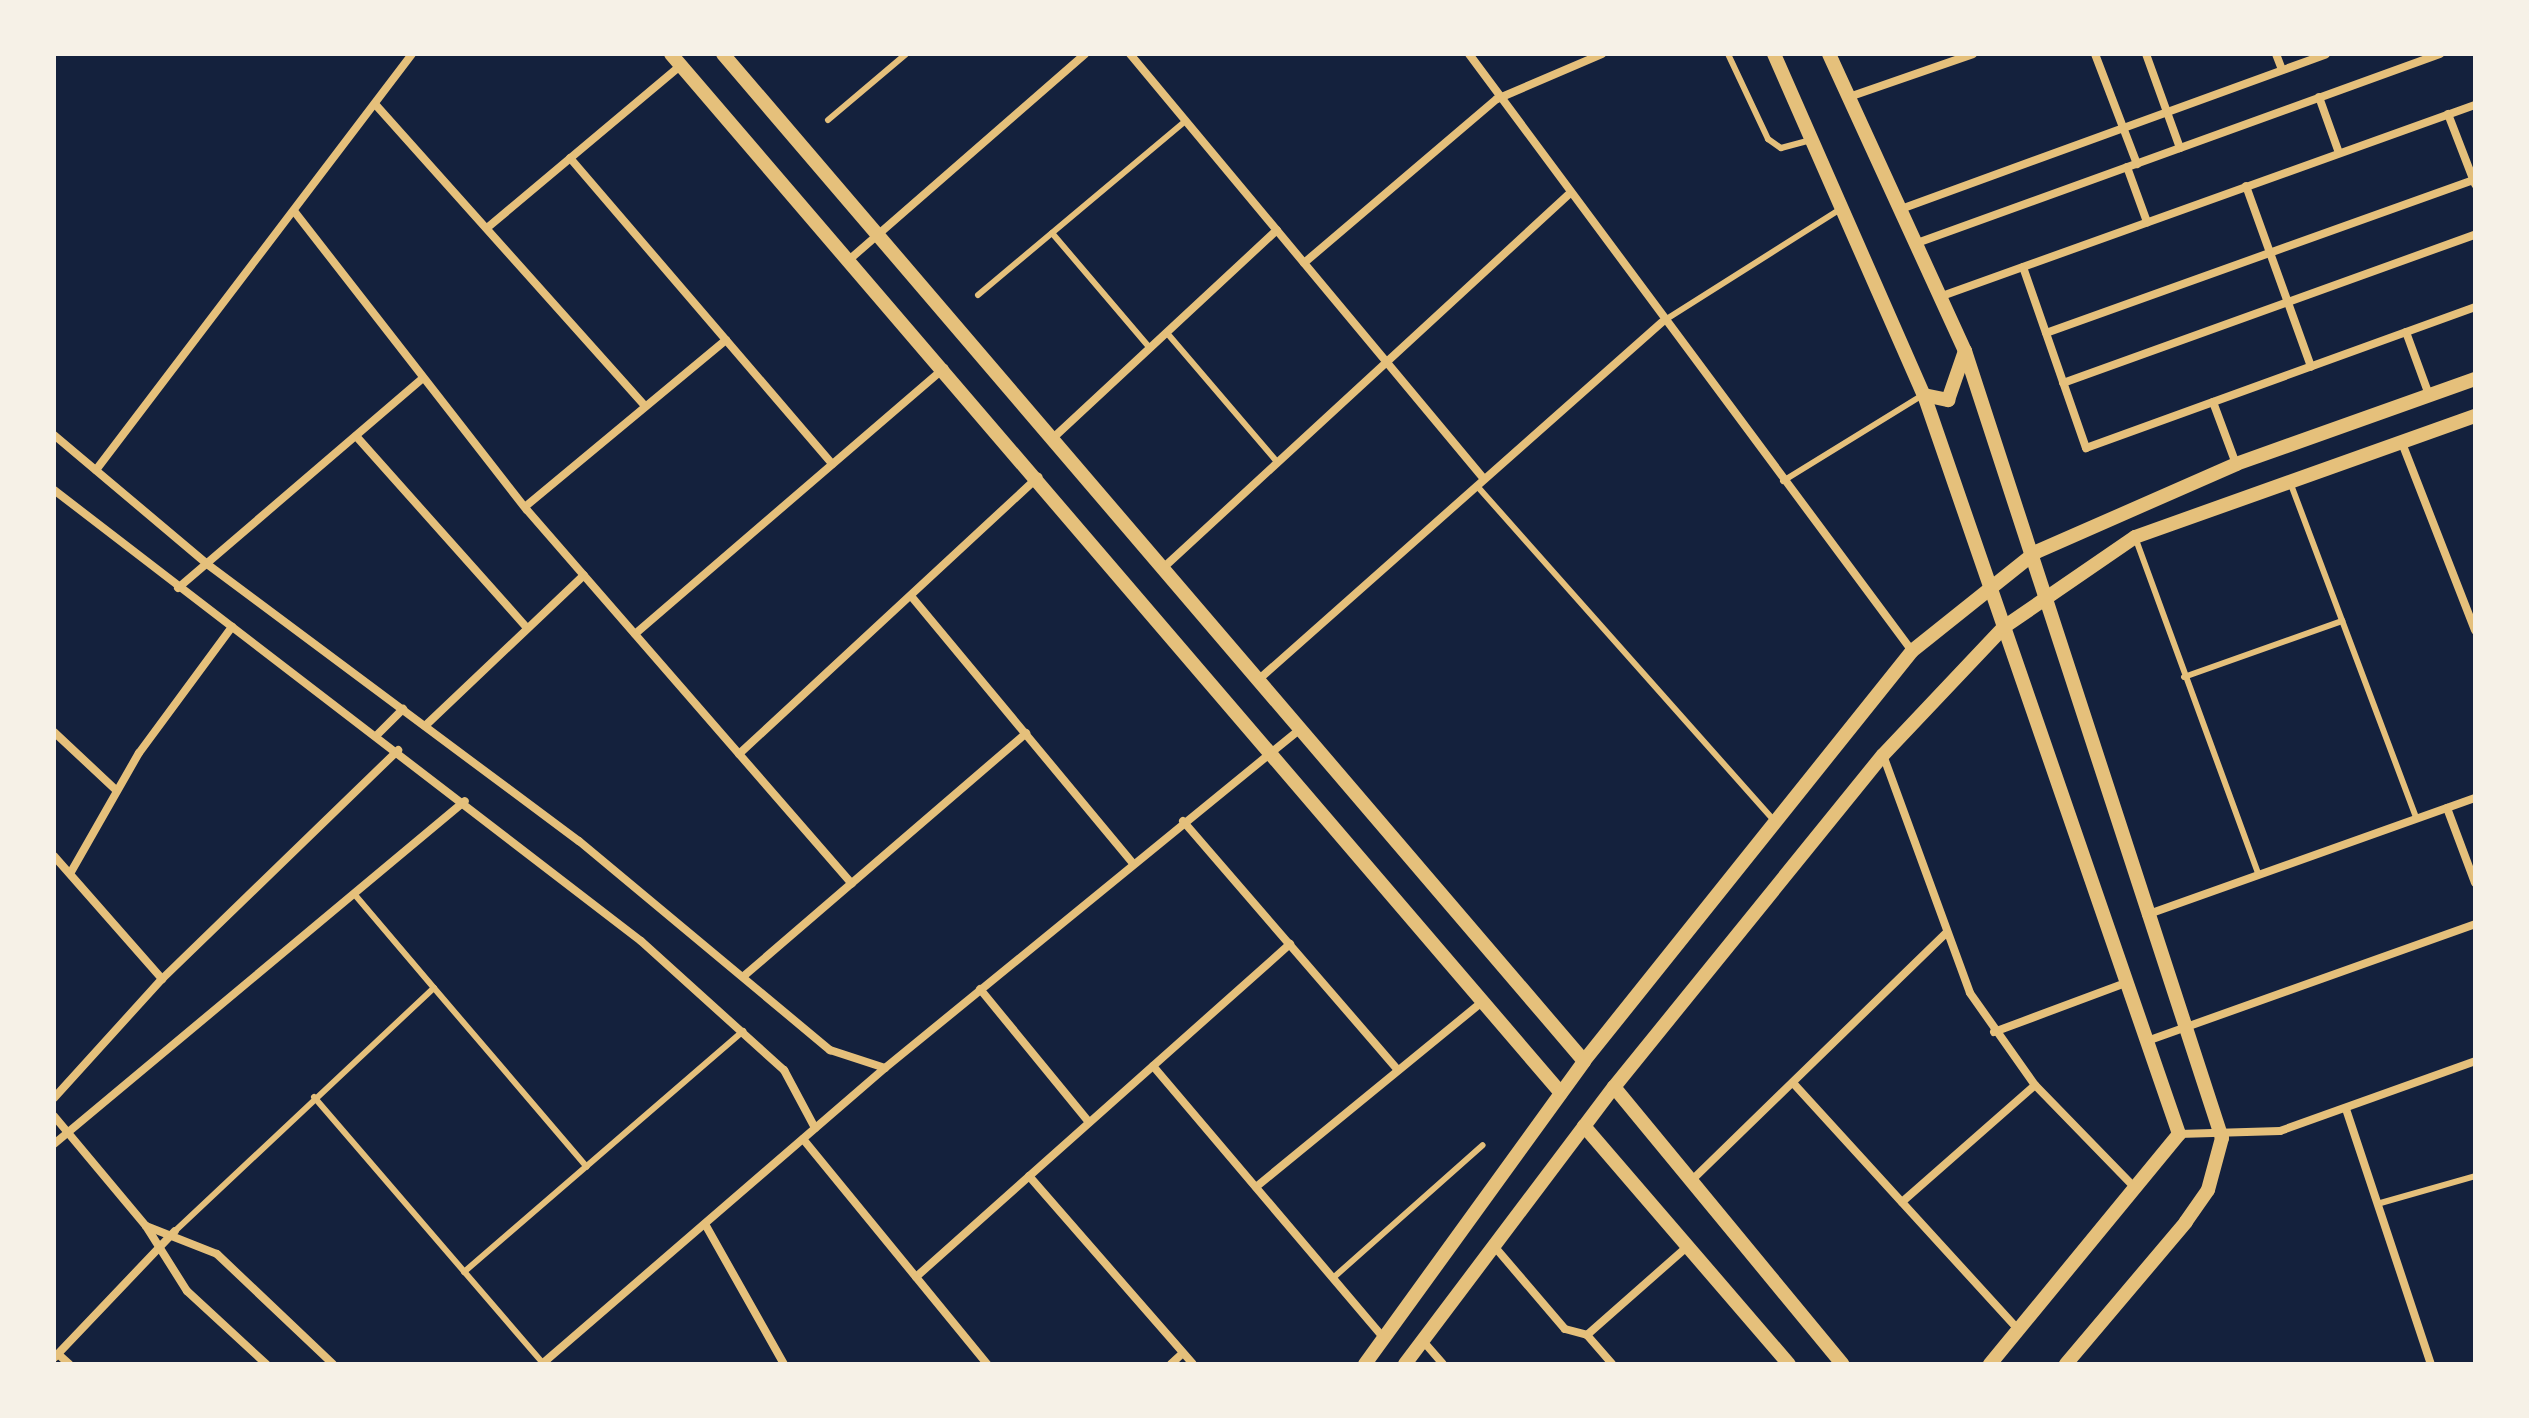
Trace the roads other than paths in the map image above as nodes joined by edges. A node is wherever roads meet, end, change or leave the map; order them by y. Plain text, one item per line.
1 (412, 54) edge
2 (723, 54) edge
3 (906, 54) edge
4 (1085, 54) edge
5 (1130, 54) edge
6 (1469, 54) edge
7 (1602, 54) edge
8 (1728, 54) edge
9 (1774, 54) edge
10 (1829, 54) edge
11 (1973, 54) edge
12 (2095, 54) edge
13 (2146, 54) edge
14 (2276, 54) edge
15 (2326, 54) edge
16 (2440, 54) edge
17 (676, 60) edge
18 (2282, 70) junction
19 (1849, 97) junction
20 (2319, 97) junction
21 (1497, 99) junction
22 (375, 104) junction
23 (2475, 105) edge
24 (2167, 112) junction
25 (2448, 114) junction
26 (828, 120) dead end
27 (1185, 121) junction
28 (2124, 128) junction
29 (1814, 138) junction
30 (2180, 148) junction
31 (2339, 153) junction
32 (570, 158) junction
33 (2137, 164) junction
34 (2127, 167) junction
35 (2474, 182) edge
36 (2246, 186) junction
37 (1568, 195) junction
38 (1844, 207) junction
39 (1901, 209) junction
40 (294, 211) junction
41 (2147, 222) junction
42 (487, 228) junction
43 (1277, 230) junction
44 (1052, 233) junction
45 (877, 235) junction
46 (2475, 235) edge
47 (1917, 243) junction
48 (2270, 253) junction
49 (850, 259) junction
50 (1304, 263) junction
51 (2023, 267) junction
52 (978, 295) dead end
53 (1942, 296) junction
54 (2288, 302) junction
55 (2475, 307) edge
56 (1662, 322) junction
57 (2406, 332) junction
58 (1167, 333) junction
59 (2046, 333) junction
60 (726, 340) junction
61 (1150, 348) junction
62 (1965, 351) junction
63 (1385, 360) junction
64 (2311, 367) junction
65 (944, 368) junction
66 (2475, 379) edge
67 (421, 380) junction
68 (2063, 383) junction
69 (1924, 395) junction
70 (2429, 395) junction
71 (2213, 402) junction
72 (645, 406) junction
73 (2475, 416) edge
74 (54, 435) edge
75 (356, 436) junction
76 (1051, 440) junction
77 (2402, 443) junction
78 (1277, 462) junction
79 (832, 464) junction
80 (2236, 464) junction
81 (96, 470) junction
82 (1039, 476) junction
83 (1783, 481) junction
84 (2290, 482) junction
85 (1481, 483) junction
86 (54, 490) edge
87 (526, 506) junction
88 (2135, 537) junction
89 (2036, 552) junction
90 (207, 564) junction
91 (1162, 570) junction
92 (584, 575) junction
93 (1992, 581) junction
94 (178, 588) junction
95 (911, 596) junction
96 (2046, 596) junction
97 (2342, 621) junction
98 (232, 627) junction
99 (2004, 627) junction
100 (527, 628) junction
101 (2475, 630) edge
102 (635, 634) junction
103 (1912, 651) junction
104 (2184, 677) junction
105 (1257, 682) junction
106 (403, 709) junction
107 (425, 726) junction
108 (1299, 730) junction
109 (54, 732) edge
110 (1026, 733) junction
111 (377, 735) junction
112 (398, 750) junction
113 (1272, 752) junction
114 (739, 754) junction
115 (1883, 755) junction
116 (116, 790) junction
117 (2475, 798) edge
118 (465, 801) junction
119 (2447, 808) junction
120 (2417, 819) junction
121 (1183, 821) junction
122 (1776, 822) junction
123 (54, 856) edge
124 (1132, 862) junction
125 (71, 872) junction
126 (2259, 875) junction
127 (2475, 883) edge
128 (852, 884) junction
129 (355, 895) junction
130 (2145, 916) junction
131 (2475, 924) edge
132 (1946, 933) junction
133 (1290, 944) junction
134 (745, 975) junction
135 (162, 979) junction
136 (2126, 983) junction
137 (434, 988) junction
138 (980, 989) junction
139 (1483, 1001) junction
140 (2184, 1028) junction
141 (743, 1031) junction
142 (1994, 1032) junction
143 (2147, 1041) junction
144 (1584, 1061) junction
145 (2475, 1061) edge
146 (1153, 1066) junction
147 (885, 1068) junction
148 (1398, 1070) junction
149 (1794, 1084) junction
150 (2035, 1085) junction
151 (1614, 1087) junction
152 (1561, 1093) junction
153 (314, 1097) junction
154 (54, 1098) edge
155 (2346, 1109) junction
156 (54, 1116) edge
157 (1089, 1122) junction
158 (1584, 1126) junction
159 (815, 1128) junction
160 (2179, 1134) junction
161 (68, 1137) junction
162 (2222, 1138) junction
163 (803, 1139) junction
164 (54, 1144) edge
165 (1483, 1145) dead end
166 (587, 1167) junction
167 (1029, 1176) junction
168 (2475, 1176) edge
169 (1691, 1181) junction
170 (1256, 1187) junction
171 (2138, 1192) junction
172 (1902, 1202) junction
173 (2377, 1204) junction
174 (705, 1224) junction
175 (146, 1226) junction
176 (175, 1231) junction
177 (1494, 1246) junction
178 (1688, 1246) junction
179 (158, 1250) junction
180 (464, 1272) junction
181 (916, 1277) junction
182 (1333, 1278) junction
183 (2019, 1330) junction
184 (1587, 1335) junction
185 (1384, 1339) junction
186 (1423, 1341) junction
187 (1183, 1353) junction
188 (56, 1356) edge
189 (1368, 1362) edge
190 (69, 1364) edge
191 (266, 1364) edge
192 (333, 1364) edge
193 (542, 1364) edge
194 (784, 1364) edge
195 (987, 1364) edge
196 (1171, 1364) edge
197 (1193, 1364) edge
198 (1405, 1364) edge
199 (1443, 1364) edge
200 (1612, 1364) edge
201 (1789, 1364) edge
202 (1842, 1364) edge
203 (1990, 1364) edge
204 (2066, 1364) edge
205 (2431, 1364) edge

1 - 22 street
2 - 45 street
3 - 26 lane
4 - 45 street
5 - 27 street
6 - 21 street
7 - 21 street
8 - 29 lane
9 - 29 street
10 - 19 street
11 - 19 street
12 - 28 street
13 - 24 street
14 - 18 street
15 - 18 street
16 - 20 street
17 - 32 street
17 - 49 street
18 - 24 street
19 - 39 street
20 - 30 street
20 - 31 street
21 - 37 street
21 - 50 street
22 - 40 street
22 - 42 street
23 - 25 street
24 - 28 street
24 - 30 street
25 - 31 street
25 - 35 street
27 - 43 street
27 - 44 lane
28 - 33 street
28 - 39 street
29 - 38 street
30 - 33 street
31 - 36 street
32 - 42 street
32 - 60 street
33 - 34 street
34 - 41 street
34 - 47 street
35 - 48 street
36 - 41 street
36 - 48 street
37 - 56 street
37 - 63 street
38 - 56 lane
38 - 69 street
39 - 47 street
40 - 67 street
40 - 81 street
41 - 51 street
42 - 72 street
43 - 50 street
43 - 58 street
44 - 52 lane
44 - 61 lane
45 - 49 street
45 - 76 street
46 - 54 street
47 - 53 street
48 - 54 street
48 - 59 street
49 - 65 street
50 - 63 street
51 - 53 street
51 - 59 street
53 - 62 street
54 - 64 street
54 - 68 street
55 - 57 street
56 - 83 street
56 - 85 street
57 - 64 street
57 - 70 street
58 - 61 street
58 - 78 lane
59 - 68 street
60 - 72 street
60 - 79 street
61 - 76 street
62 - 69 street
62 - 89 street
63 - 78 street
63 - 85 street
64 - 71 street
65 - 79 street
65 - 82 street
66 - 70 street
67 - 75 street
67 - 87 street
68 - 71 street
69 - 83 lane
69 - 93 street
70 - 80 street
71 - 80 street
72 - 87 street
73 - 77 street
74 - 81 street
75 - 90 street
75 - 100 street
76 - 91 street
77 - 84 street
77 - 101 street
78 - 91 street
79 - 102 street
80 - 89 street
81 - 90 street
82 - 95 street
82 - 113 street
83 - 103 street
84 - 88 street
84 - 97 lane
85 - 105 street
85 - 122 lane
86 - 94 street
87 - 92 street
88 - 96 street
88 - 104 lane
89 - 93 street
89 - 96 street
90 - 94 street
90 - 106 street
91 - 105 street
92 - 100 street
92 - 102 street
93 - 99 street
93 - 103 street
94 - 98 street
95 - 110 street
95 - 114 street
96 - 99 street
96 - 130 street
97 - 104 lane
97 - 120 lane
98 - 111 street
98 - 116 street
99 - 115 street
99 - 136 street
100 - 107 street
102 - 114 street
103 - 122 street
104 - 126 lane
105 - 108 street
106 - 107 street
106 - 111 street
107 - 134 street
108 - 113 street
108 - 144 street
109 - 116 street
110 - 124 street
110 - 128 street
111 - 112 street
112 - 118 street
112 - 135 street
113 - 121 street
113 - 139 street
114 - 128 street
115 - 132 street
115 - 151 street
116 - 125 street
117 - 119 street
118 - 129 street
118 - 141 street
119 - 120 street
119 - 127 street
120 - 126 street
121 - 124 street
121 - 133 street
122 - 144 street
123 - 125 street
124 - 138 street
125 - 135 street
126 - 130 street
128 - 134 street
129 - 137 lane
129 - 161 street
130 - 140 street
131 - 140 street
132 - 142 street
132 - 149 street
133 - 146 street
133 - 148 street
134 - 147 street
135 - 154 street
136 - 142 street
136 - 143 street
137 - 153 lane
137 - 166 lane
138 - 147 street
138 - 157 street
139 - 148 street
139 - 152 street
140 - 143 street
140 - 162 street
141 - 159 street
141 - 166 lane
142 - 150 street
143 - 160 street
144 - 152 street
145 - 155 street
146 - 157 street
146 - 170 street
147 - 159 street
148 - 170 street
149 - 169 street
149 - 172 street
150 - 171 street
150 - 172 street
151 - 158 street
151 - 169 street
152 - 185 street
153 - 176 lane
153 - 180 lane
155 - 162 street
155 - 173 street
156 - 161 street
157 - 167 street
158 - 177 street
158 - 178 street
159 - 163 street
160 - 162 street
160 - 171 street
161 - 164 street
161 - 175 street
162 - 204 street
163 - 174 street
163 - 181 street
165 - 182 lane
166 - 180 lane
167 - 181 street
167 - 187 street
168 - 173 lane
169 - 202 street
170 - 182 street
171 - 183 street
172 - 183 street
173 - 205 street
174 - 193 street
174 - 194 street
175 - 176 street
175 - 179 street
176 - 179 street
176 - 192 street
177 - 184 street
177 - 186 street
178 - 184 street
178 - 201 street
179 - 188 street
179 - 191 street
180 - 193 lane
181 - 195 street
182 - 185 street
183 - 203 street
184 - 200 street
185 - 189 street
186 - 198 street
186 - 199 street
187 - 196 street
187 - 197 street
188 - 190 street

